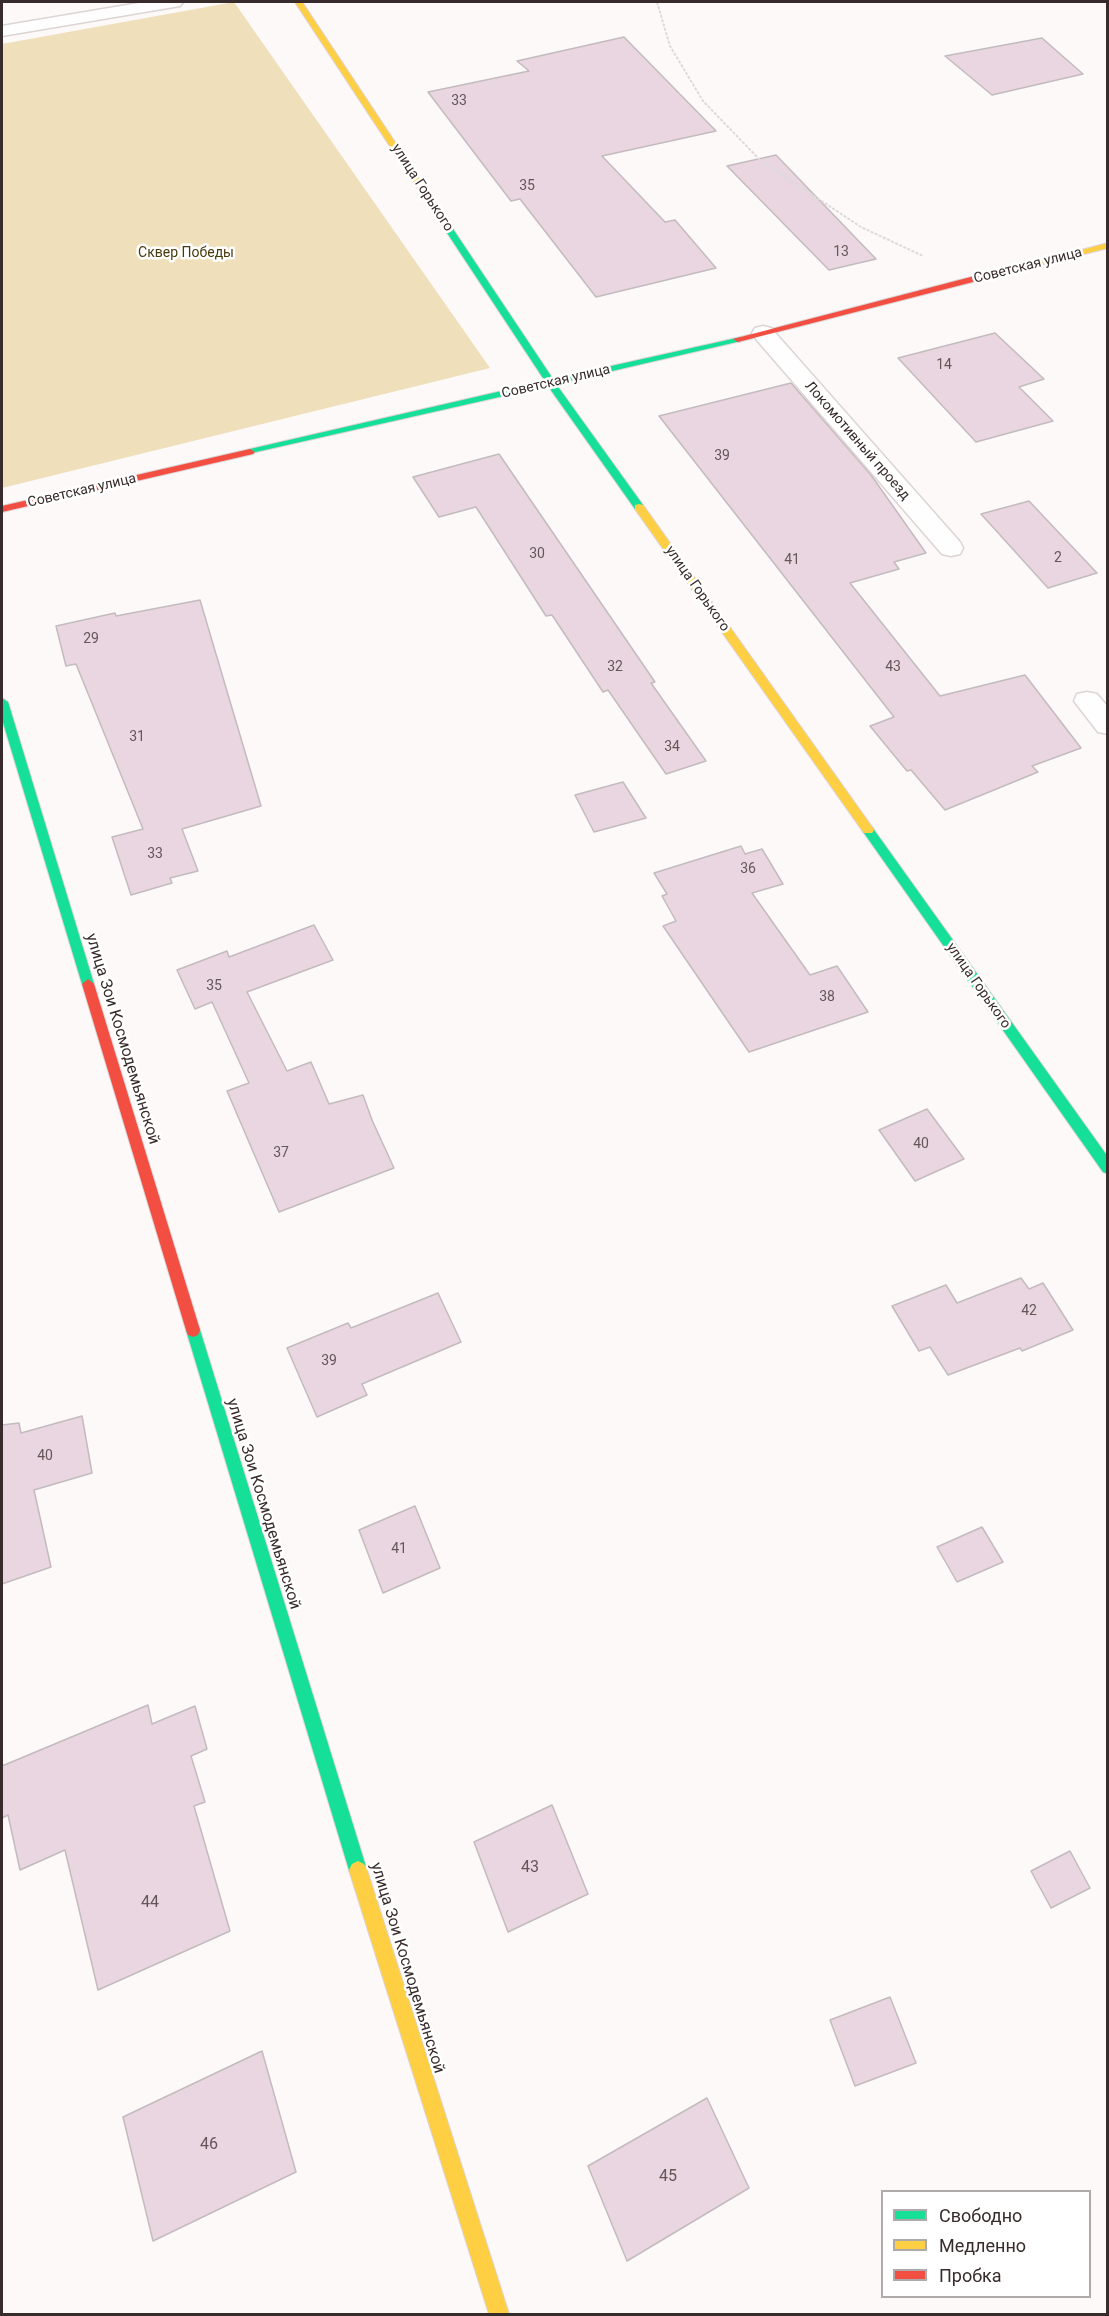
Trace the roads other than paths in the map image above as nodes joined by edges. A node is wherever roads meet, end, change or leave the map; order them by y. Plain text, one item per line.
1 (174, 2) edge
2 (298, 2) edge
3 (2, 31) edge
4 (1107, 245) edge
5 (762, 333) junction
6 (551, 384) junction
7 (2, 509) edge
8 (951, 548) dead end
9 (2, 702) edge
10 (1087, 702) dead end
11 (1107, 725) edge
12 (1107, 1168) edge
13 (499, 2314) edge

1 - 3 street
2 - 6 street, улица Горького
4 - 5 street, Советская улица
5 - 6 street, Советская улица
5 - 8 street, Локомотивный проезд
6 - 7 street, Советская улица
6 - 12 street, улица Горького
9 - 13 street, улица Зои Космодемьянской
10 - 11 street

